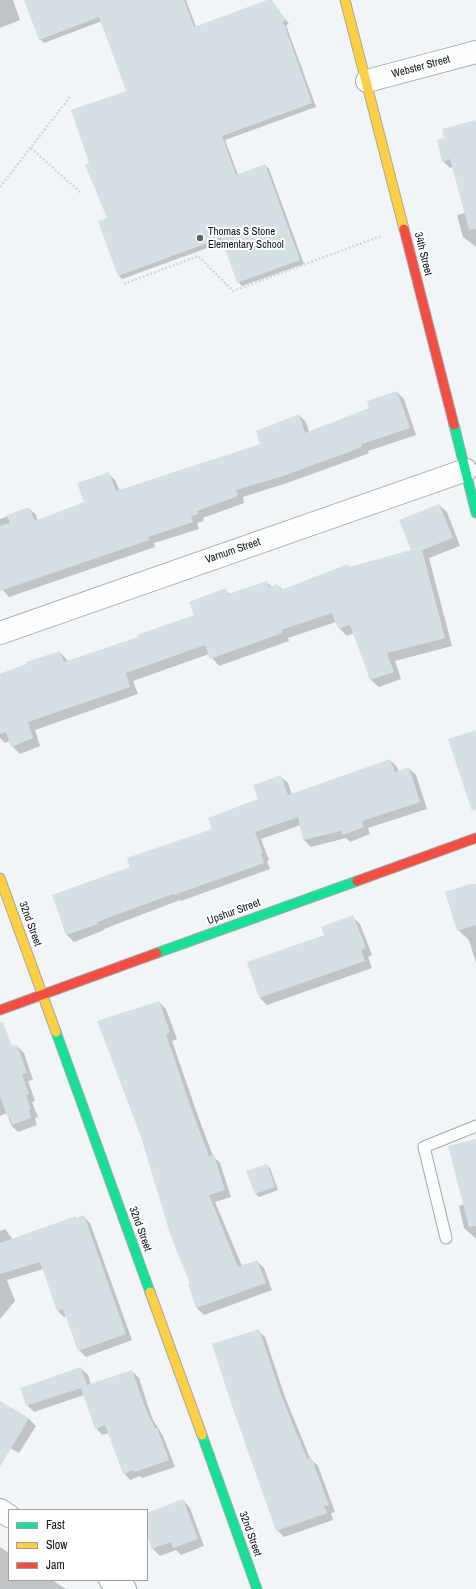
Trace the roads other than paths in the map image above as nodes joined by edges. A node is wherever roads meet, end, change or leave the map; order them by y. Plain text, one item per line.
1 (346, 0) edge
2 (476, 52) edge
3 (367, 81) junction
4 (466, 470) junction
5 (476, 514) edge
6 (0, 633) edge
7 (476, 838) edge
8 (0, 878) edge
9 (42, 994) junction
10 (0, 1010) edge
11 (476, 1126) edge
12 (446, 1238) dead end
13 (112, 1581) edge
14 (125, 1589) edge
15 (257, 1589) edge

1 - 3 street, 34th Street
2 - 3 street, Webster Street
3 - 4 street, 34th Street
4 - 5 street, 34th Street
4 - 6 street, Varnum Street
7 - 9 street, Upshur Street
8 - 9 street, 32nd Street
9 - 10 street, Upshur Street
9 - 15 street, 32nd Street
11 - 12 lane
13 - 14 street

